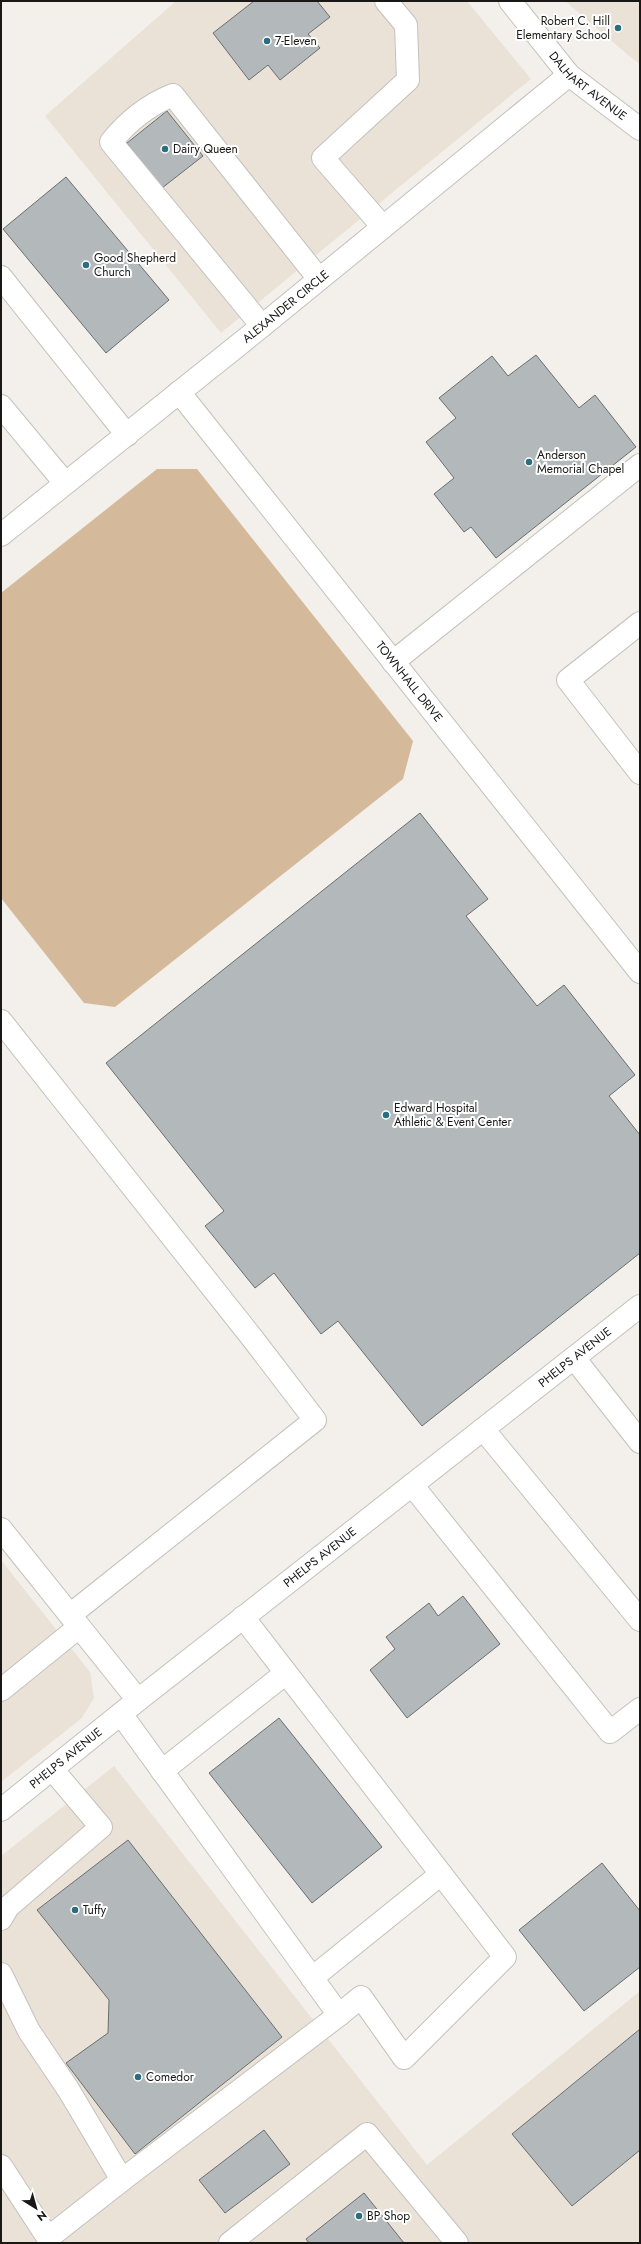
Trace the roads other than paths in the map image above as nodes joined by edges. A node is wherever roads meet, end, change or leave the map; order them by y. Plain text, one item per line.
1 (386, 1) edge
2 (510, 1) edge
3 (569, 75) junction
4 (640, 129) edge
5 (383, 227) junction
6 (1, 278) edge
7 (318, 279) junction
8 (262, 326) junction
9 (179, 392) junction
10 (1, 406) edge
11 (127, 435) junction
12 (640, 465) edge
13 (65, 484) junction
14 (1, 535) edge
15 (640, 623) edge
16 (393, 662) junction
17 (640, 773) edge
18 (640, 972) edge
19 (1, 1021) edge
20 (640, 1306) edge
21 (574, 1358) junction
22 (483, 1429) junction
23 (640, 1442) edge
24 (412, 1485) junction
25 (1, 1528) edge
26 (8, 1552) edge
27 (243, 1617) junction
28 (640, 1620) edge
29 (74, 1621) junction
30 (286, 1673) junction
31 (1, 1690) edge
32 (138, 1700) junction
33 (640, 1709) edge
34 (121, 1714) junction
35 (52, 1770) junction
36 (162, 1771) junction
37 (1, 1810) edge
38 (441, 1874) junction
39 (1, 1919) edge
40 (1, 1974) edge
41 (312, 1978) junction
42 (339, 2015) junction
43 (1, 2166) edge
44 (122, 2180) junction
45 (47, 2241) edge
46 (230, 2243) edge
47 (457, 2243) edge

1 - 5 street
2 - 3 street, DALHART AVENUE
3 - 4 street, DALHART AVENUE
3 - 5 street, ALEXANDER CIRCLE
5 - 7 street, ALEXANDER CIRCLE
6 - 11 street
7 - 8 street, ALEXANDER CIRCLE
7 - 8 street
8 - 9 street, ALEXANDER CIRCLE
9 - 11 street, ALEXANDER CIRCLE
9 - 16 street, TOWNHALL DRIVE
10 - 13 street
11 - 13 street, ALEXANDER CIRCLE
12 - 16 street
13 - 14 street, ALEXANDER CIRCLE
15 - 17 street
16 - 18 street, TOWNHALL DRIVE
19 - 29 street
20 - 21 street, PHELPS AVENUE
21 - 22 street, PHELPS AVENUE
21 - 23 street
22 - 24 street, PHELPS AVENUE
22 - 28 street
24 - 27 street, PHELPS AVENUE
24 - 33 street
25 - 26 street
26 - 29 street
27 - 30 street
27 - 32 street, PHELPS AVENUE
29 - 31 street
29 - 32 street
30 - 36 street
30 - 38 street
32 - 34 street, PHELPS AVENUE
34 - 35 street, PHELPS AVENUE
34 - 36 street
35 - 37 street, PHELPS AVENUE
35 - 39 street
36 - 41 street
38 - 41 street
38 - 42 street
40 - 44 street
41 - 42 street
42 - 44 street
43 - 45 street
44 - 45 street
46 - 47 street

